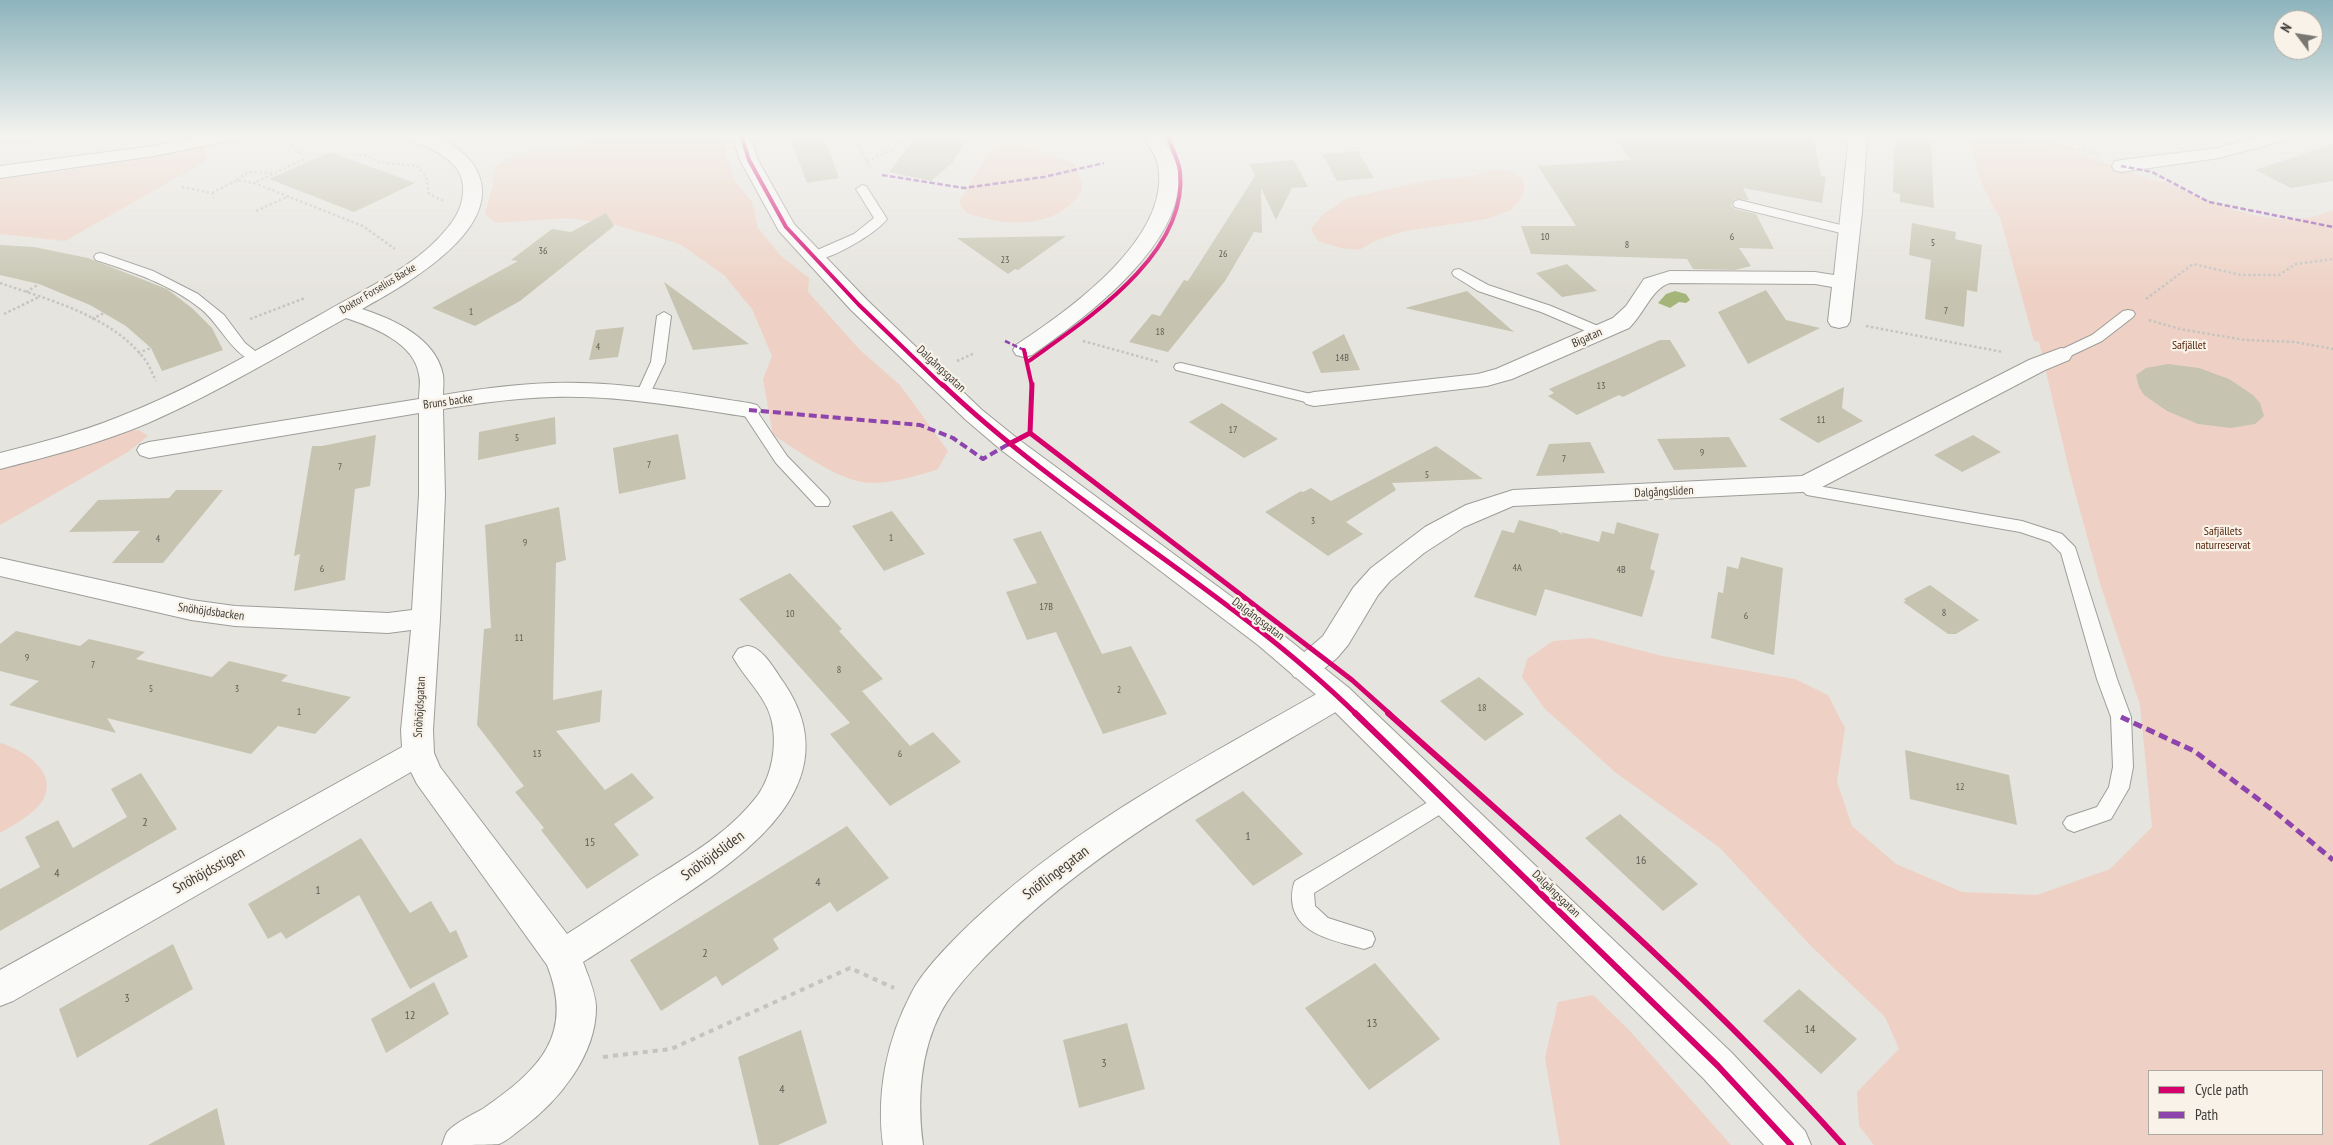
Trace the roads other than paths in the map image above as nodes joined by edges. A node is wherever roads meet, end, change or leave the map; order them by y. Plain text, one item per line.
1 (473, 188) edge
2 (764, 188) edge
3 (1168, 188) edge
4 (1854, 188) edge
5 (862, 189) dead end
6 (1739, 204) dead end
7 (1848, 231) junction
8 (101, 257) dead end
9 (813, 257) junction
10 (1458, 273) dead end
11 (1844, 283) junction
12 (344, 310) junction
13 (2128, 314) road end
14 (664, 316) dead end
15 (1839, 321) road end
16 (1600, 332) junction
17 (1024, 350) dead end
18 (2060, 355) joint
19 (258, 359) junction
20 (1181, 367) road end
21 (643, 395) junction
22 (1314, 399) joint
23 (432, 404) junction
24 (749, 410) joint
25 (149, 450) dead end
26 (0, 461) edge
27 (1802, 484) junction
28 (822, 502) dead end
29 (0, 567) edge
30 (426, 618) junction
31 (748, 657) dead end
32 (1304, 669) junction
33 (1338, 696) junction
34 (418, 753) junction
35 (1445, 801) junction
36 (2074, 823) dead end
37 (1364, 939) dead end
38 (562, 956) junction
39 (0, 989) edge
40 (462, 1145) edge
41 (903, 1145) edge
42 (1791, 1145) edge

1 - 12 street, Doktor Forselius Backe
2 - 9 street, Dalgångsgatan
3 - 17 street
4 - 7 street
5 - 9 lane
6 - 7 lane
7 - 11 street
8 - 19 lane
9 - 32 street, Dalgångsgatan
10 - 16 lane
11 - 15 street
11 - 16 street, Bigatan
12 - 19 street, Doktor Forselius Backe
12 - 23 street, Snöhöjdsgatan
13 - 18 lane
14 - 21 lane
16 - 22 street, Bigatan
18 - 27 street, Dalgångsliden
19 - 26 street, Doktor Forselius Backe
20 - 22 lane
21 - 23 street, Bruns backe
21 - 24 street, Bruns backe
23 - 25 street, Bruns backe
23 - 30 street, Snöhöjdsgatan
24 - 28 lane
27 - 32 street, Dalgångsliden
27 - 36 lane
29 - 30 street, Snöhöjdsbacken
30 - 34 street, Snöhöjdsgatan
31 - 38 street, Snöhöjdsliden
32 - 33 street, Dalgångsgatan
33 - 35 street, Dalgångsgatan
33 - 41 street, Snöflingegatan
34 - 38 street, Snöhöjdsgatan
34 - 39 street, Snöhöjdsstigen
35 - 37 lane
35 - 42 street, Dalgångsgatan
38 - 40 street, Snöhöjdsgatan

